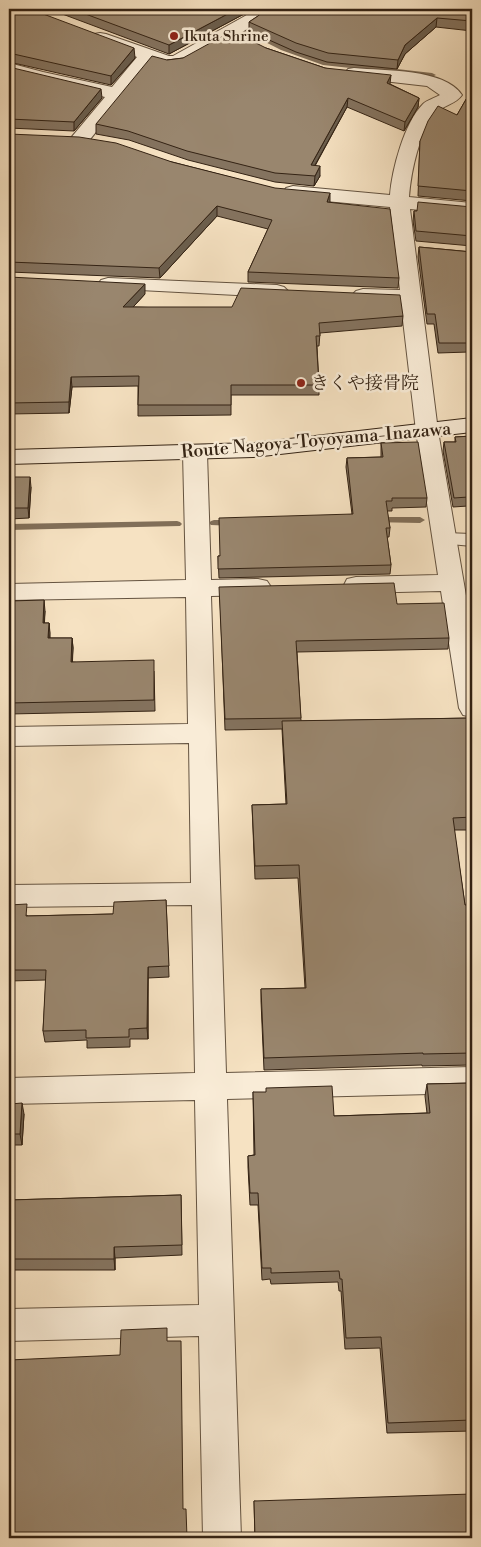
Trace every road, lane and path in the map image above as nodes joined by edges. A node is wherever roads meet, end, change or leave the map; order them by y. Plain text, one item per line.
1 (232, 9) edge
2 (258, 14) edge
3 (266, 29) edge
4 (82, 30) edge
5 (148, 56) junction
6 (9, 68) edge
7 (335, 71) edge
8 (117, 94) junction
9 (105, 143) edge
10 (275, 190) edge
11 (399, 202) junction
12 (472, 209) edge
13 (85, 284) edge
14 (295, 292) edge
15 (343, 294) edge
16 (410, 297) junction
17 (472, 425) edge
18 (427, 431) junction
19 (195, 453) junction
20 (9, 457) edge
21 (445, 540) junction
22 (472, 540) edge
23 (452, 583) junction
24 (335, 585) edge
25 (277, 586) edge
26 (200, 588) junction
27 (9, 592) edge
28 (467, 646) edge
29 (472, 708) edge
30 (201, 733) junction
31 (9, 737) edge
32 (206, 894) junction
33 (9, 896) edge
34 (472, 1080) edge
35 (212, 1086) junction
36 (9, 1091) edge
37 (217, 1320) junction
38 (9, 1325) edge
39 (222, 1538) edge

1 - 2 street
2 - 3 street
2 - 5 street
4 - 5 street
5 - 8 street
6 - 8 street
7 - 11 street
8 - 9 street
10 - 11 street
11 - 12 street
11 - 16 street
13 - 14 street
15 - 16 street
16 - 18 street
17 - 18 street, Route Nagoya-Toyoyama-Inazawa
18 - 19 street, Route Nagoya-Toyoyama-Inazawa
18 - 21 street
19 - 20 street, Route Nagoya-Toyoyama-Inazawa
19 - 26 street
21 - 22 lane
21 - 23 street
23 - 24 street
23 - 28 street
25 - 26 street
26 - 27 street
26 - 30 street
28 - 29 street
30 - 31 street
30 - 32 street
32 - 33 street
32 - 35 street
34 - 35 street
35 - 36 street
35 - 37 street
37 - 38 street
37 - 39 street

